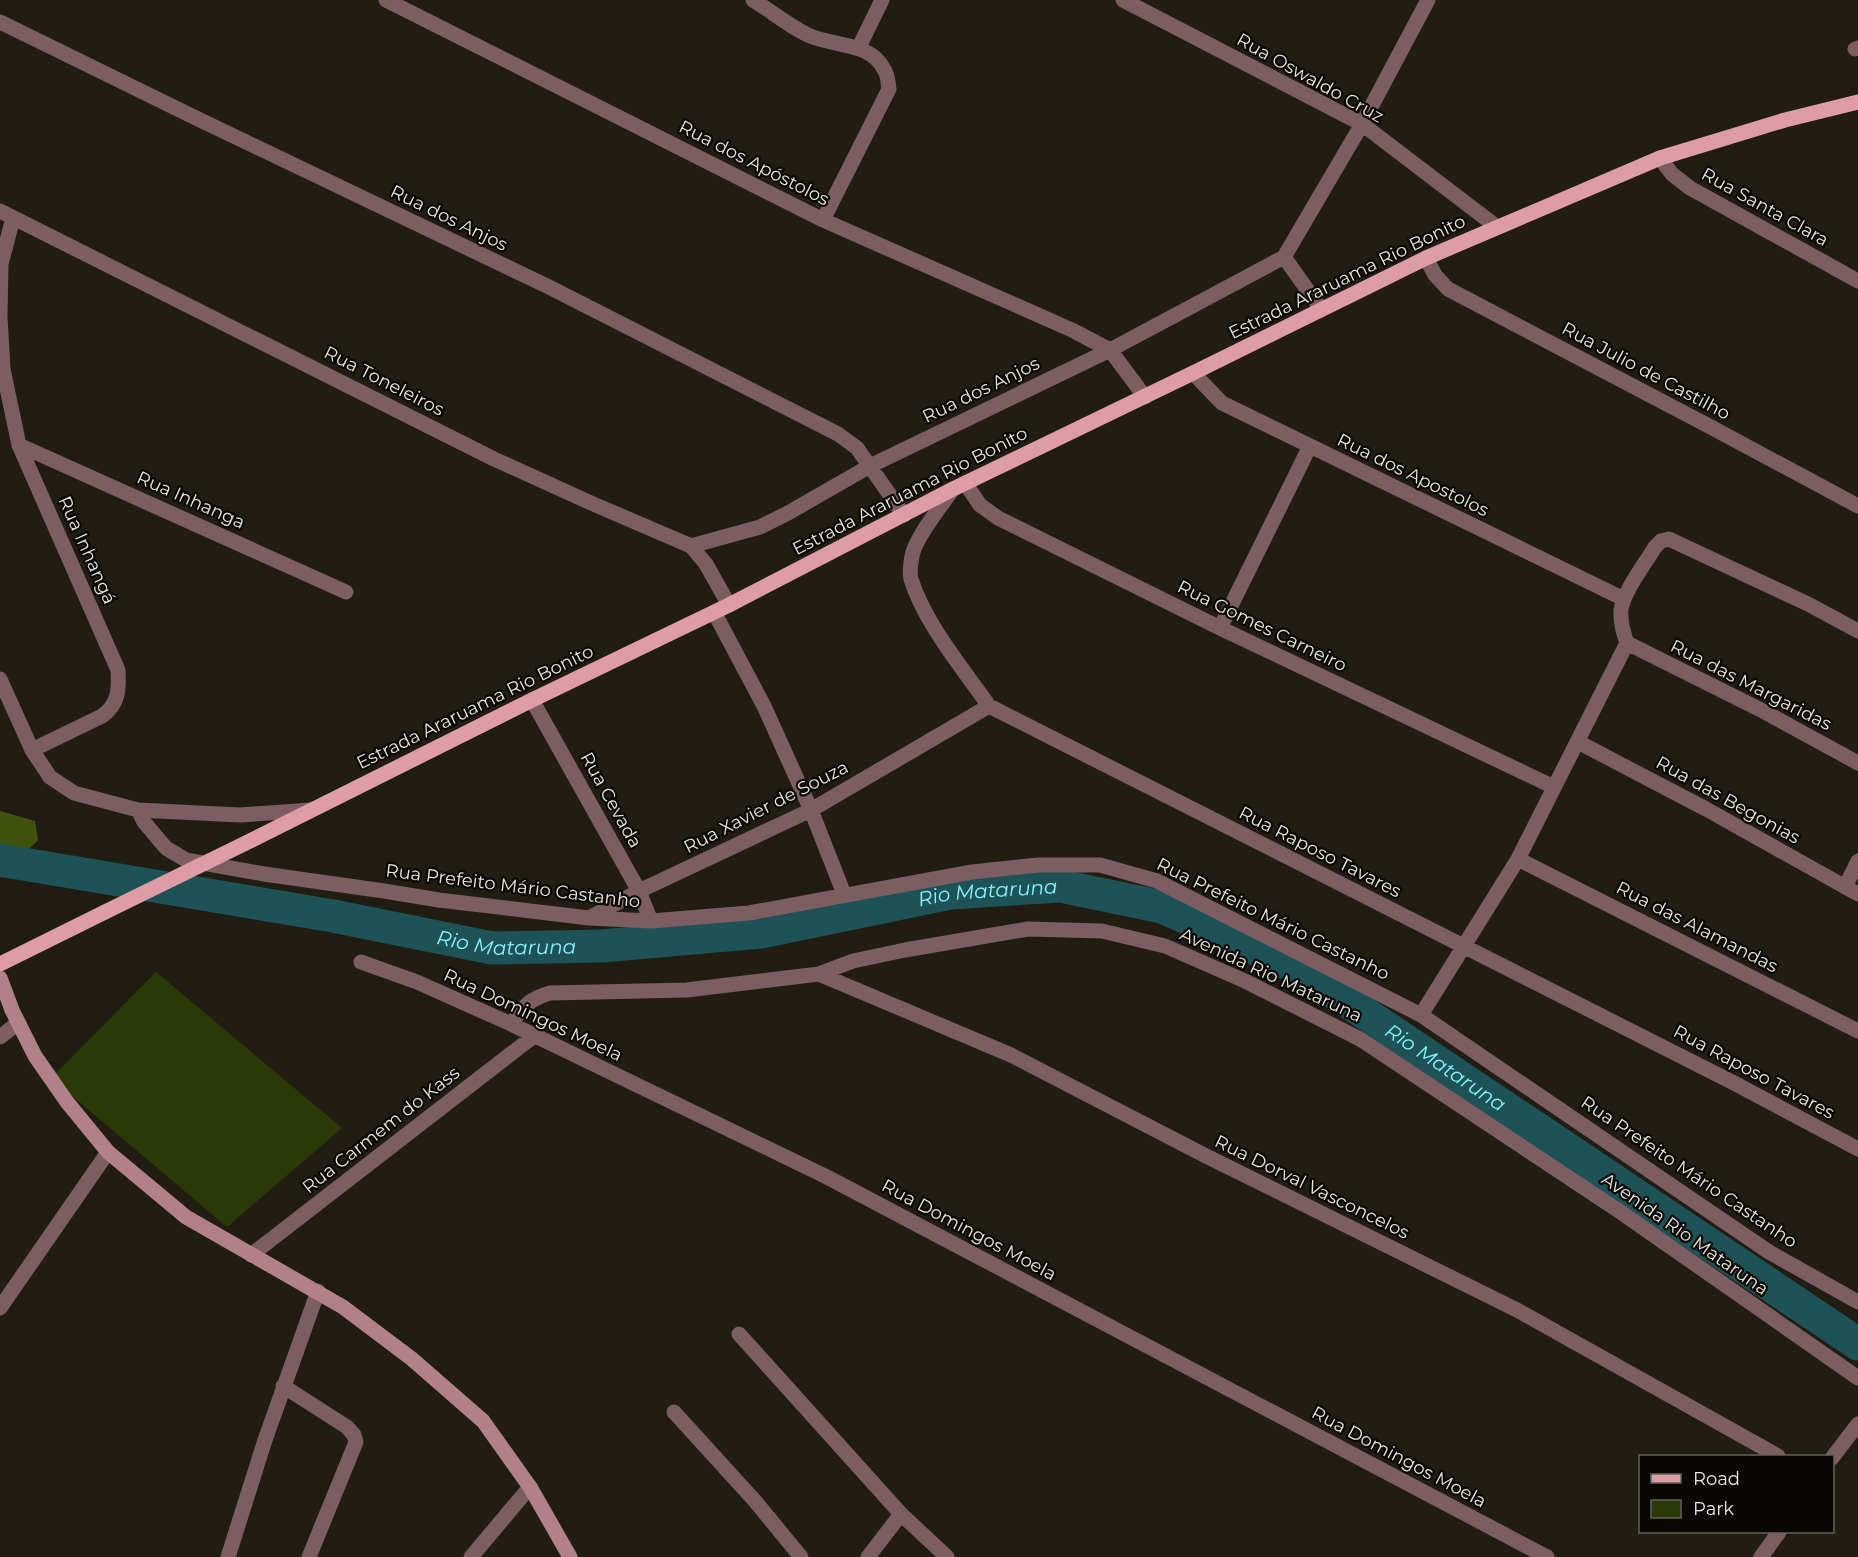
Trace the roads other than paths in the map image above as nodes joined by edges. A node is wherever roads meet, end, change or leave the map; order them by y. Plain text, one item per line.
1 (386, 0) edge
2 (753, 0) edge
3 (882, 0) edge
4 (1123, 0) edge
5 (1428, 0) edge
6 (0, 22) edge
7 (859, 47) junction
8 (1858, 102) edge
9 (1362, 124) junction
10 (1660, 158) junction
11 (6, 214) edge
12 (823, 220) junction
13 (1497, 227) junction
14 (1284, 257) junction
15 (1426, 258) junction
16 (1858, 281) edge
17 (1321, 309) junction
18 (0, 317) edge
19 (1110, 350) junction
20 (1194, 373) junction
21 (1145, 397) junction
22 (19, 445) junction
23 (1310, 447) junction
24 (870, 466) junction
25 (959, 486) junction
26 (1858, 506) edge
27 (904, 515) junction
28 (692, 546) junction
29 (346, 592) dead end
30 (1624, 599) junction
31 (729, 605) junction
32 (714, 612) junction
33 (1220, 628) junction
34 (1858, 631) edge
35 (1627, 643) junction
36 (0, 679) edge
37 (532, 700) junction
38 (989, 706) junction
39 (1578, 742) junction
40 (32, 750) junction
41 (1858, 763) edge
42 (1554, 787) junction
43 (314, 809) junction
44 (138, 810) junction
45 (811, 810) junction
46 (1518, 859) junction
47 (1858, 861) edge
48 (1851, 890) edge
49 (639, 891) junction
50 (844, 894) junction
51 (589, 918) junction
52 (651, 921) junction
53 (1465, 946) junction
54 (361, 962) dead end
55 (0, 964) edge
56 (819, 974) junction
57 (0, 978) edge
58 (1421, 1014) junction
59 (18, 1023) junction
60 (512, 1024) junction
61 (1858, 1031) edge
62 (534, 1036) junction
63 (0, 1037) edge
64 (1858, 1149) edge
65 (108, 1152) junction
66 (251, 1255) junction
67 (318, 1292) junction
68 (1858, 1302) edge
69 (0, 1308) edge
70 (738, 1334) dead end
71 (1858, 1378) edge
72 (284, 1386) junction
73 (674, 1412) dead end
74 (1858, 1425) edge
75 (1776, 1455) edge
76 (1834, 1457) edge
77 (530, 1487) junction
78 (901, 1514) junction
79 (1778, 1533) edge
80 (228, 1557) edge
81 (309, 1557) edge
82 (471, 1557) edge
83 (570, 1557) edge
84 (801, 1557) edge
85 (868, 1557) edge
86 (947, 1557) edge
87 (1547, 1557) edge
88 (1761, 1557) edge

1 - 12 street, Rua dos Apóstolos
2 - 7 street
3 - 7 street
4 - 9 street, Rua Oswaldo Cruz
5 - 9 street
6 - 24 street, Rua dos Anjos
7 - 12 street
8 - 10 main road, Estrada Araruama Rio Bonito
9 - 13 street, Rua Oswaldo Cruz
9 - 14 street
10 - 13 main road, Estrada Araruama Rio Bonito
10 - 16 street, Rua Santa Clara
11 - 18 street, Rua Inhangá
11 - 28 street, Rua Toneleiros
12 - 19 street, Rua dos Apóstolos
13 - 15 main road, Estrada Araruama Rio Bonito
14 - 17 street
14 - 19 street
15 - 17 main road, Estrada Araruama Rio Bonito
15 - 26 street, Rua Julio de Castilho
17 - 20 main road, Estrada Araruama Rio Bonito
18 - 22 street, Rua Inhangá
19 - 21 street, Rua dos Apóstolos
19 - 24 street, Rua dos Anjos
20 - 21 main road, Estrada Araruama Rio Bonito
20 - 23 street, Rua dos Apostolos
21 - 25 main road, Estrada Araruama Rio Bonito
22 - 29 street, Rua Inhanga
22 - 40 street, Rua Inhangá
23 - 30 street, Rua dos Apostolos
23 - 33 street
24 - 27 street, Rua dos Anjos
24 - 28 street
25 - 27 main road, Estrada Araruama Rio Bonito
25 - 33 street, Rua Gomes Carneiro
25 - 38 street, Rua Raposo Tavares
27 - 31 main road, Estrada Araruama Rio Bonito
28 - 31 street
30 - 34 street
30 - 35 street
31 - 32 main road, Estrada Araruama Rio Bonito
32 - 37 main road, Estrada Araruama Rio Bonito
32 - 45 street
33 - 42 street, Rua Gomes Carneiro
35 - 39 street
35 - 41 street, Rua das Margaridas
36 - 40 street
37 - 43 main road, Estrada Araruama Rio Bonito
37 - 49 street, Rua Cevada
38 - 45 street, Rua Xavier de Souza
38 - 53 street, Rua Raposo Tavares
39 - 42 street
39 - 48 street, Rua das Begonias
40 - 44 street
42 - 46 street
43 - 44 street
43 - 55 main road, Estrada Araruama Rio Bonito, bridge
44 - 51 street, Rua Prefeito Mário Castanho
45 - 49 street, Rua Xavier de Souza
45 - 50 street
46 - 53 street
46 - 61 street, Rua das Alamandas
47 - 48 street
49 - 51 street, Rua Xavier de Souza
49 - 52 street, Rua Cevada
50 - 52 street, Rua Prefeito Mário Castanho
50 - 58 street, Rua Prefeito Mário Castanho
51 - 52 street, Rua Prefeito Mário Castanho
53 - 58 street
53 - 64 street, Rua Raposo Tavares
54 - 60 street, Rua Domingos Moela
56 - 60 street, Avenida Rio Mataruna
56 - 71 street, Avenida Rio Mataruna
56 - 75 street, Rua Dorval Vasconcelos
57 - 59 street
58 - 68 street, Rua Prefeito Mário Castanho
59 - 63 street
59 - 65 street
60 - 62 street, Rua Domingos Moela
62 - 66 street, Rua Carmem do Kass
62 - 87 street, Rua Domingos Moela
65 - 66 street
65 - 69 street
66 - 67 street
67 - 72 street
67 - 77 street
70 - 78 street
72 - 80 street
72 - 81 street
73 - 84 street
74 - 76 street
77 - 82 street
77 - 83 street
78 - 85 street
78 - 86 street
79 - 88 street

